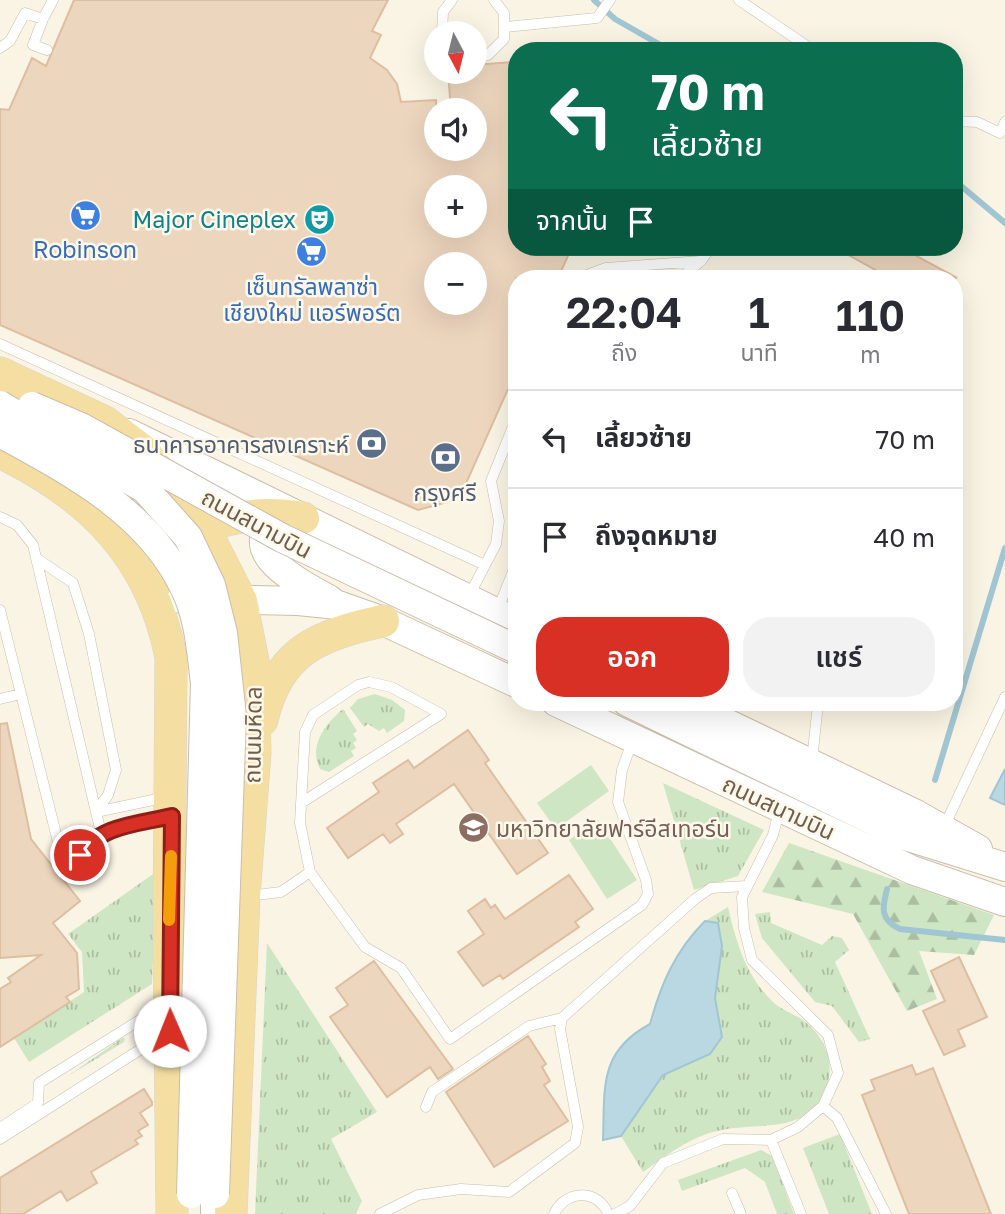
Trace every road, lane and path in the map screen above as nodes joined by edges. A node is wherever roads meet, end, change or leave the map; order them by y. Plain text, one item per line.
1 (53, 0) edge
2 (452, 0) edge
3 (494, 0) edge
4 (610, 0) edge
5 (740, 0) edge
6 (43, 19) junction
7 (443, 21) edge
8 (506, 27) junction
9 (801, 42) edge
10 (0, 48) edge
11 (47, 50) dead end
12 (487, 52) edge
13 (963, 121) edge
14 (1005, 122) edge
15 (705, 256) edge
16 (701, 261) junction
17 (601, 270) edge
18 (690, 270) edge
19 (3, 373) edge
20 (105, 422) junction
21 (0, 433) edge
22 (508, 439) edge
23 (0, 452) edge
24 (294, 516) junction
25 (0, 517) edge
26 (203, 526) junction
27 (36, 558) junction
28 (485, 565) junction
29 (154, 595) junction
30 (468, 598) junction
31 (241, 601) junction
32 (338, 605) junction
33 (0, 610) edge
34 (507, 617) edge
35 (383, 621) junction
36 (508, 645) edge
37 (508, 679) edge
38 (21, 694) junction
39 (1005, 697) edge
40 (0, 699) edge
41 (575, 711) edge
42 (817, 711) edge
43 (678, 713) edge
44 (634, 739) junction
45 (255, 753) junction
46 (812, 764) junction
47 (301, 803) junction
48 (172, 807) junction
49 (780, 807) junction
50 (96, 812) junction
51 (249, 816) junction
52 (943, 828) junction
53 (102, 833) junction
54 (1005, 867) edge
55 (310, 872) junction
56 (747, 886) junction
57 (244, 896) junction
58 (1005, 902) edge
59 (169, 1016) junction
60 (562, 1018) junction
61 (823, 1106) junction
62 (426, 1107) dead end
63 (0, 1128) edge
64 (0, 1139) edge
65 (771, 1140) junction
66 (732, 1193) dead end
67 (193, 1208) edge
68 (380, 1214) edge
69 (554, 1214) edge
70 (608, 1214) edge
71 (615, 1214) edge
72 (741, 1214) edge
73 (801, 1214) edge
74 (886, 1214) edge

1 - 6 lane
2 - 7 lane
3 - 8 lane
4 - 8 lane
5 - 9 lane
6 - 10 lane
6 - 11 lane
8 - 12 lane
13 - 14 lane
15 - 16 lane
16 - 17 lane
16 - 18 lane
19 - 20 main road, ถนนมหิดล
19 - 28 lane
19 - 36 main road, ถนนสนามบิน, bridge
19 - 67 main road, ถนนมหิดล, bridge
20 - 24 main road, ถนนสนามบิน
20 - 26 main road, ถนนมหิดล
21 - 67 main road, ถนนมหิดล, bridge
22 - 28 lane
23 - 29 main road
24 - 26 main road
24 - 30 main road, ถนนสนามบิน
24 - 32 main road
25 - 27 lane
26 - 29 main road
26 - 31 main road, ถนนมหิดล
27 - 50 lane
27 - 50 lane
28 - 30 lane
29 - 31 main road
29 - 48 main road
30 - 34 main road, ถนนสนามบิน
31 - 32 main road
31 - 45 main road, ถนนมหิดล
32 - 35 main road
33 - 38 lane
35 - 37 main road
35 - 45 main road
38 - 40 lane
38 - 53 lane
39 - 52 lane
41 - 44 main road, ถนนสนามบิน
42 - 46 lane
43 - 46 main road, ถนนสนามบิน
43 - 54 main road, ถนนสนามบิน
44 - 49 main road, ถนนสนามบิน
44 - 55 lane
45 - 51 main road, ถนนมหิดล
46 - 52 main road, ถนนสนามบิน
47 - 47 lane
47 - 55 lane
48 - 50 lane
48 - 51 main road
48 - 53 lane
48 - 59 main road
49 - 56 lane
49 - 58 main road, ถนนสนามบิน
50 - 53 lane
51 - 57 main road, ถนนมหิดล
52 - 54 main road, ถนนสนามบิน
55 - 57 lane
56 - 60 lane
56 - 61 lane
57 - 67 main road, ถนนมหิดล
59 - 63 lane
59 - 64 lane
59 - 67 main road
60 - 62 lane
60 - 68 lane
61 - 65 lane
61 - 74 lane
65 - 71 lane
65 - 73 lane
66 - 72 lane
69 - 70 lane

